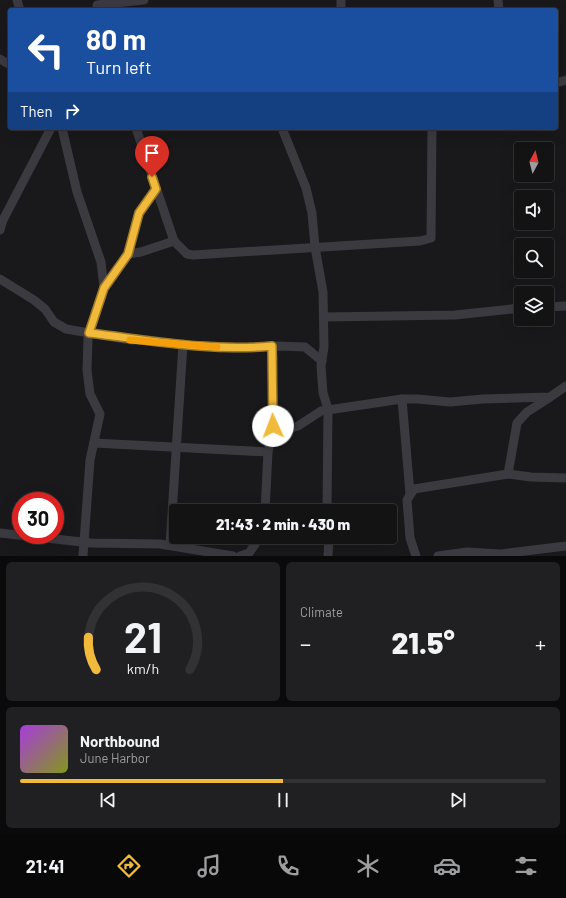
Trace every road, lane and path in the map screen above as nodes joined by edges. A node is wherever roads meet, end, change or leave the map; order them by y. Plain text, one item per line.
1 (144, 0) edge
2 (97, 5) edge
3 (50, 130) edge
4 (62, 130) edge
5 (137, 130) edge
6 (283, 130) edge
7 (432, 130) edge
8 (156, 189) junction
9 (0, 230) edge
10 (174, 241) junction
11 (315, 248) junction
12 (128, 254) junction
13 (0, 279) edge
14 (104, 288) junction
15 (566, 306) edge
16 (554, 307) edge
17 (514, 309) edge
18 (324, 317) junction
19 (89, 333) junction
20 (183, 344) junction
21 (272, 346) junction
22 (322, 361) junction
23 (566, 386) edge
24 (550, 398) junction
25 (402, 399) junction
26 (328, 409) junction
27 (278, 432) junction
28 (94, 443) junction
29 (176, 447) junction
30 (268, 452) junction
31 (508, 474) junction
32 (566, 478) edge
33 (410, 494) junction
34 (265, 504) edge
35 (328, 504) edge
36 (0, 533) edge
37 (84, 542) junction
38 (255, 544) edge
39 (329, 544) edge
40 (170, 545) junction
41 (566, 546) edge
42 (83, 556) edge
43 (233, 556) edge
44 (240, 556) edge
45 (328, 556) edge
46 (416, 556) edge
47 (438, 556) edge

1 - 2 street
3 - 9 street
4 - 14 street
5 - 8 street
6 - 11 street
7 - 11 street
8 - 10 street
8 - 12 street
10 - 11 street
10 - 12 street
11 - 18 street
12 - 14 street
13 - 19 street
14 - 19 street
15 - 16 street
17 - 18 street
18 - 22 street
19 - 20 street
19 - 28 street
20 - 21 street
20 - 29 street
21 - 22 street
21 - 27 street
22 - 26 street
23 - 24 street
24 - 25 street
24 - 31 street
25 - 26 street
25 - 33 street
26 - 27 street
26 - 35 street
27 - 30 street
28 - 29 street
28 - 37 street
29 - 30 street
29 - 40 street
30 - 34 street
31 - 32 street
31 - 33 street
33 - 46 street
36 - 37 street
37 - 40 street
37 - 42 street
38 - 44 street
39 - 45 street
40 - 43 street
41 - 47 street

